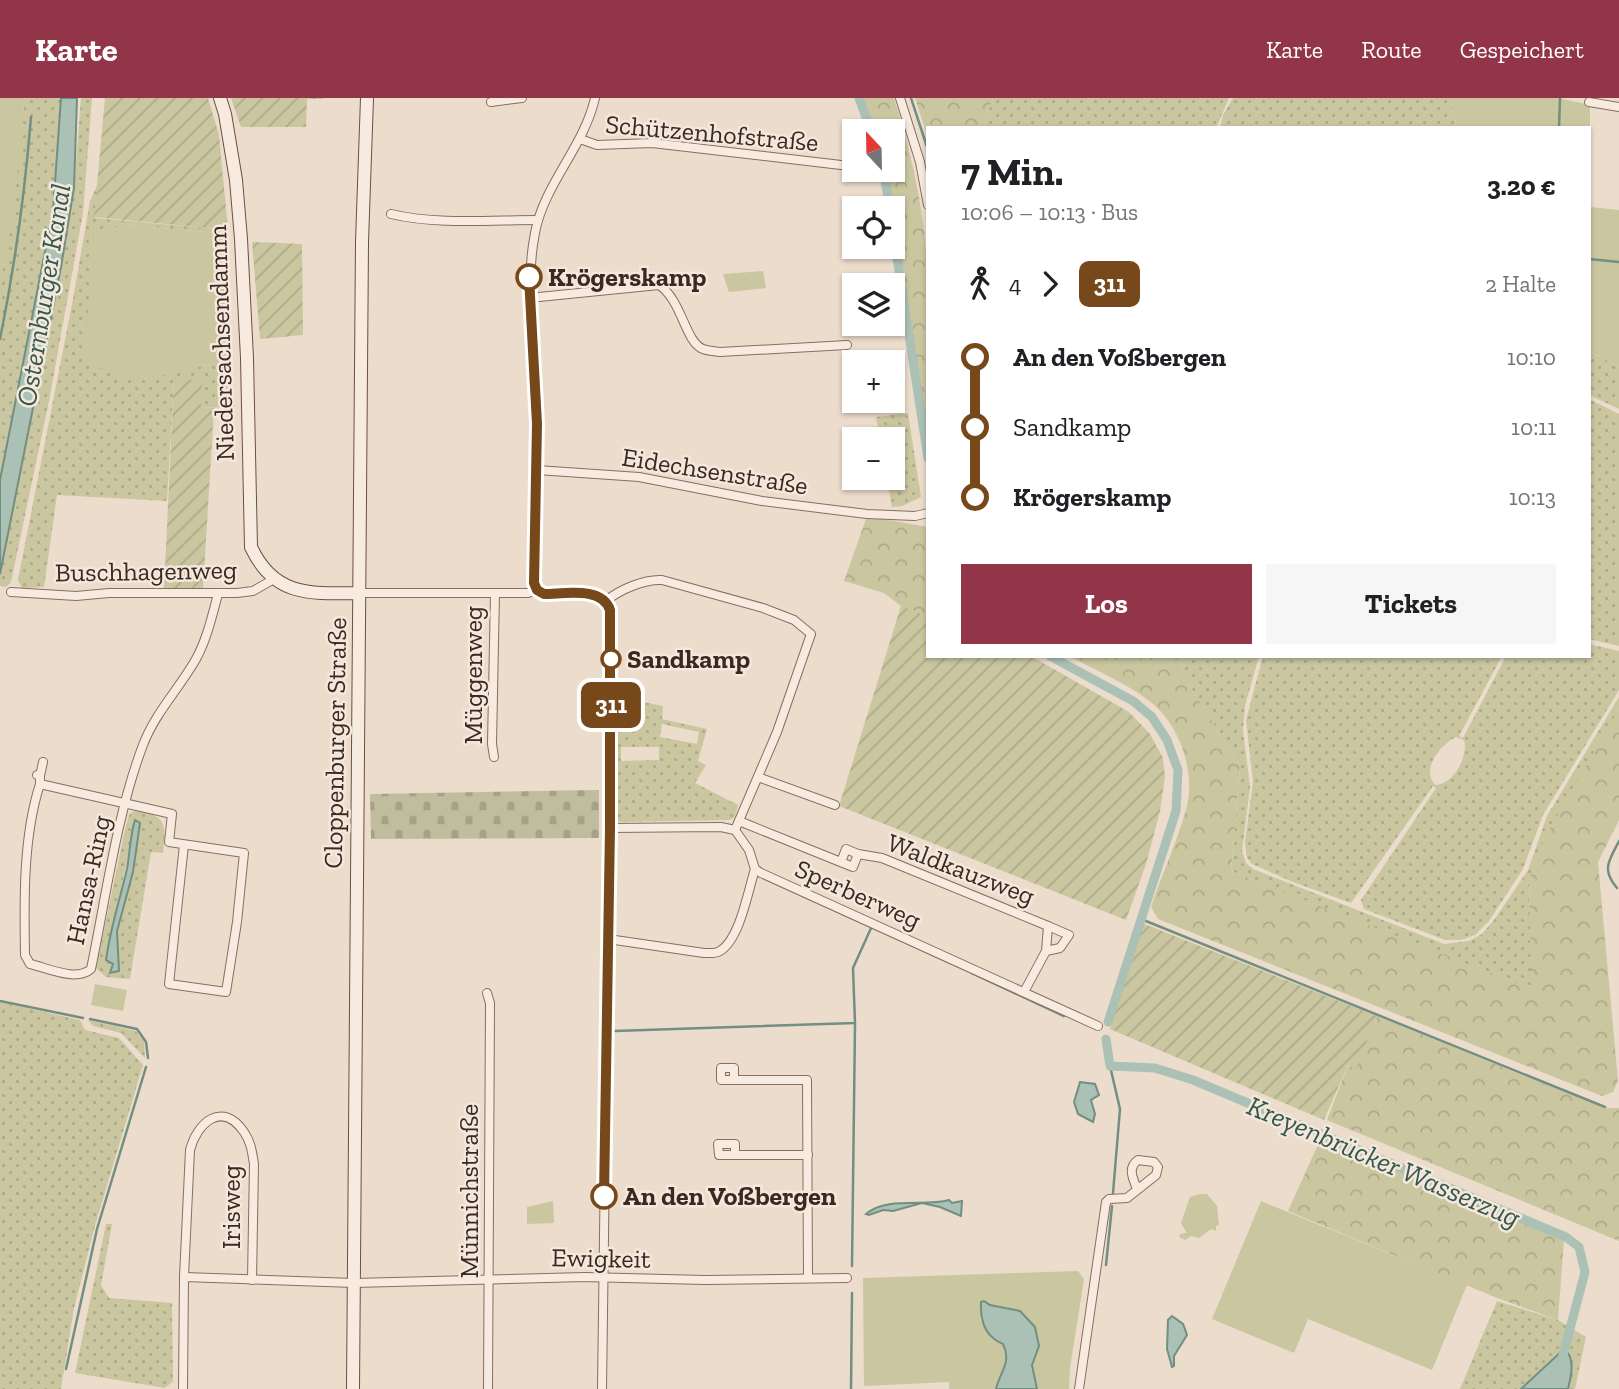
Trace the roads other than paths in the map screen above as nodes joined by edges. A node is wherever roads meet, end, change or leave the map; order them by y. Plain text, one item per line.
1 (220, 98) edge
2 (367, 98) edge
3 (522, 98) edge
4 (595, 98) edge
5 (900, 98) edge
6 (491, 102) dead end
7 (1589, 102) dead end
8 (1619, 107) edge
9 (580, 139) junction
10 (841, 165) dead end
11 (926, 194) edge
12 (391, 214) dead end
13 (537, 220) junction
14 (529, 298) junction
15 (847, 345) dead end
16 (537, 470) junction
17 (926, 513) edge
18 (274, 579) junction
19 (537, 590) junction
20 (11, 592) dead end
21 (359, 593) junction
22 (495, 593) junction
23 (218, 594) junction
24 (606, 601) junction
25 (494, 757) dead end
26 (43, 762) dead end
27 (758, 777) junction
28 (39, 778) junction
29 (125, 804) junction
30 (835, 805) dead end
31 (739, 821) junction
32 (610, 828) junction
33 (735, 830) junction
34 (184, 845) junction
35 (858, 854) junction
36 (841, 862) junction
37 (755, 869) junction
38 (1048, 926) junction
39 (608, 939) junction
40 (1046, 951) junction
41 (1024, 992) junction
42 (487, 993) dead end
43 (1098, 1026) dead end
44 (734, 1080) dead end
45 (735, 1155) dead end
46 (808, 1155) junction
47 (1137, 1189) dead end
48 (184, 1277) junction
49 (808, 1278) junction
50 (847, 1278) dead end
51 (603, 1279) junction
52 (252, 1280) junction
53 (490, 1280) junction
54 (354, 1283) junction
55 (183, 1389) edge
56 (353, 1389) edge
57 (488, 1389) edge
58 (602, 1389) edge
59 (1079, 1389) edge

1 - 18 main road, Niedersachsendamm
2 - 21 main road, Cloppenburger Straße
3 - 6 street
4 - 9 street, Schützenhofstraße
5 - 11 street
7 - 8 street
9 - 10 street, Schützenhofstraße
9 - 13 street, Schützenhofstraße
12 - 13 street
13 - 14 street, Schützenhofstraße
14 - 15 street
14 - 16 street, Schützenhofstraße
16 - 17 street, Eidechsenstraße
16 - 19 street, Schützenhofstraße
18 - 21 main road, Buschhagenweg
18 - 23 street, Buschhagenweg
19 - 22 street
19 - 24 street
20 - 23 street, Buschhagenweg
21 - 22 street
21 - 54 main road, Cloppenburger Straße
22 - 25 street, Müggenweg
23 - 29 street, Hansa-Ring
24 - 27 street
24 - 32 street
26 - 28 street, Hansa-Ring
27 - 30 street
27 - 31 street
28 - 29 street, Hansa-Ring
28 - 29 street, Hansa-Ring
29 - 34 street
31 - 33 street
31 - 36 street
32 - 33 street
32 - 39 street
33 - 37 street, Sperberweg
34 - 34 street
35 - 36 street, Waldkauzweg
35 - 36 street, Waldkauzweg
35 - 38 street, Waldkauzweg
37 - 39 street
37 - 41 street, Sperberweg
38 - 40 street, Waldkauzweg
38 - 40 street, Waldkauzweg
39 - 51 street
40 - 41 street, Waldkauzweg
41 - 43 street, Sperberweg
42 - 53 street, Münnichstraße
44 - 46 street
45 - 46 street
46 - 49 street
47 - 59 street
48 - 52 street, Ewigkeit
48 - 52 street, Irisweg
48 - 55 street
49 - 50 street, Ewigkeit
49 - 51 street, Ewigkeit
51 - 53 street, Ewigkeit
51 - 58 street
52 - 54 street, Ewigkeit
53 - 54 street, Ewigkeit
53 - 57 street, Münnichstraße
54 - 56 main road, Cloppenburger Straße

